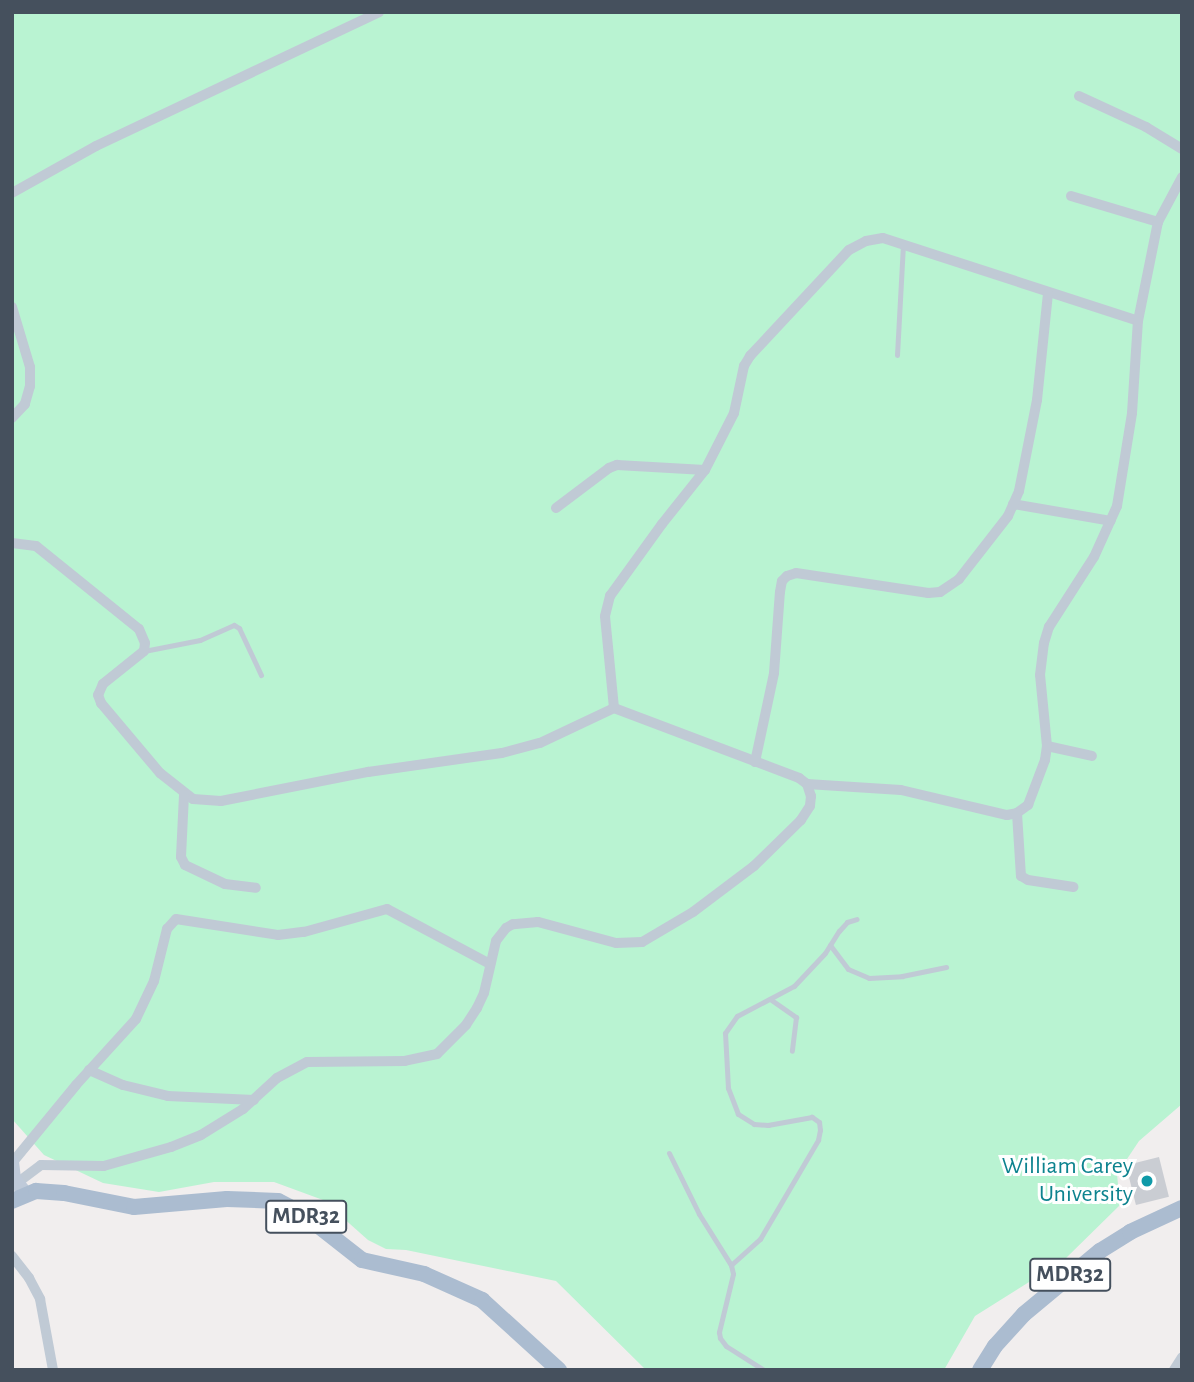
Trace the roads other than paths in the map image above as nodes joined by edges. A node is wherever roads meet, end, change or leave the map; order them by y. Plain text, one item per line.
1 (379, 12) edge
2 (1079, 96) dead end
3 (1182, 149) edge
4 (1182, 177) edge
5 (12, 193) edge
6 (1071, 197) dead end
7 (1158, 222) junction
8 (902, 244) junction
9 (1048, 293) junction
10 (12, 307) edge
11 (1138, 321) junction
12 (897, 355) dead end
13 (12, 418) edge
14 (705, 470) junction
15 (1013, 504) junction
16 (556, 508) dead end
17 (1111, 522) junction
18 (12, 542) edge
19 (144, 650) junction
20 (261, 675) dead end
21 (614, 708) junction
22 (1047, 746) junction
23 (1092, 756) dead end
24 (755, 762) junction
25 (807, 784) junction
26 (184, 795) junction
27 (1017, 813) junction
28 (1073, 887) dead end
29 (256, 888) dead end
30 (857, 919) dead end
31 (830, 945) junction
32 (490, 964) junction
33 (946, 967) dead end
34 (770, 999) junction
35 (792, 1051) dead end
36 (89, 1070) junction
37 (254, 1100) junction
38 (669, 1153) dead end
39 (12, 1163) edge
40 (18, 1193) edge
41 (1180, 1212) edge
42 (12, 1256) edge
43 (731, 1265) junction
44 (1182, 1357) edge
45 (53, 1370) edge
46 (559, 1370) edge
47 (764, 1370) edge
48 (980, 1370) edge
49 (1174, 1370) edge

1 - 5 street
2 - 3 street
4 - 7 street
6 - 7 street
7 - 11 street
8 - 9 street
8 - 12 lane
8 - 14 street
9 - 11 street
9 - 15 street
10 - 13 street
11 - 17 street
14 - 16 street
14 - 21 street
15 - 17 street
15 - 24 street
17 - 22 street
18 - 19 street
19 - 20 lane
19 - 26 street
21 - 24 street
21 - 26 street
22 - 23 street
22 - 27 street
24 - 25 street
25 - 27 street
25 - 32 street
26 - 29 street
27 - 28 street
30 - 31 lane
31 - 33 lane
31 - 34 lane
32 - 36 street
32 - 37 street
34 - 35 lane
34 - 43 lane
36 - 37 street
36 - 39 street
37 - 40 street
38 - 43 lane
39 - 40 street
40 - 46 main road, MDR32
41 - 48 main road, MDR32
42 - 45 street
43 - 47 lane
44 - 49 street

